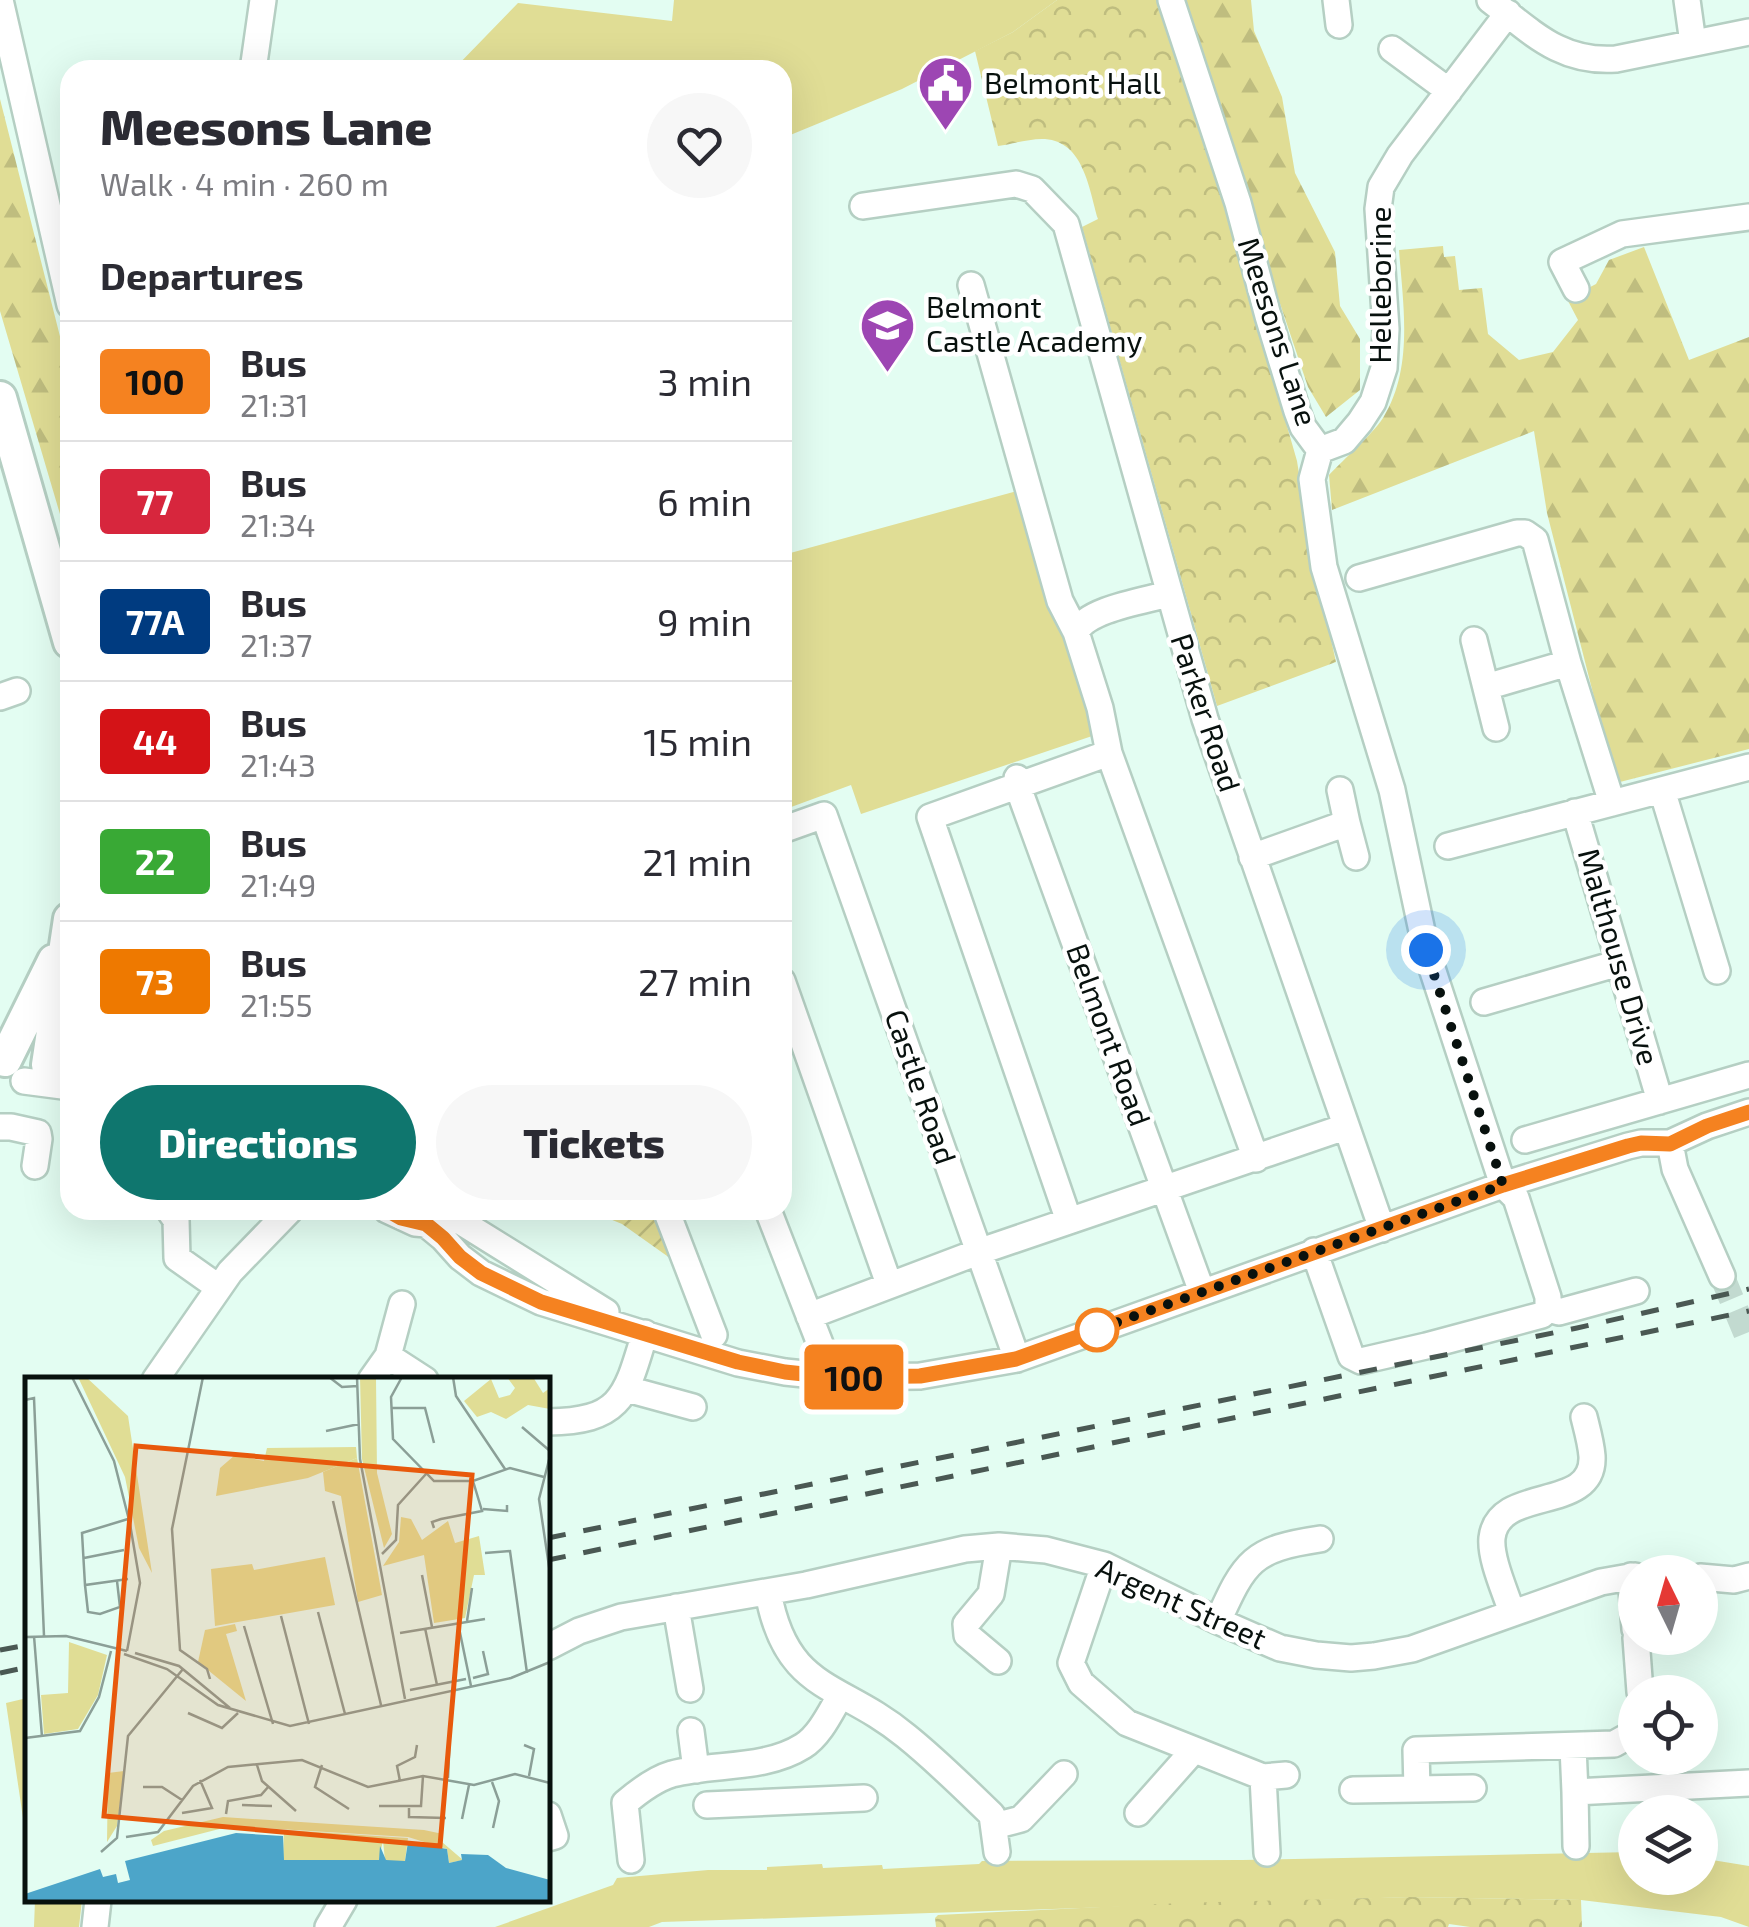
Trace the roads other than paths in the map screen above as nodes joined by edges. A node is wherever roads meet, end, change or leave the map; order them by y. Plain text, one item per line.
1 (0, 0) edge
2 (263, 0) edge
3 (1171, 0) edge
4 (1687, 0) edge
5 (1499, 7) edge
6 (1749, 32) edge
7 (1693, 43) junction
8 (1392, 49) dead end
9 (254, 60) edge
10 (1449, 91) junction
11 (863, 206) dead end
12 (1749, 216) edge
13 (60, 261) edge
14 (971, 285) dead end
15 (1576, 289) dead end
16 (0, 398) edge
17 (1320, 450) junction
18 (1360, 578) dead end
19 (1168, 594) junction
20 (60, 607) edge
21 (1076, 632) junction
22 (1474, 640) dead end
23 (1568, 663) junction
24 (1486, 687) junction
25 (1496, 728) dead end
26 (1109, 753) junction
27 (1747, 772) edge
28 (1017, 782) junction
29 (1340, 790) dead end
30 (1662, 790) junction
31 (1612, 803) junction
32 (1576, 812) junction
33 (1346, 823) junction
34 (792, 826) edge
35 (1448, 846) dead end
36 (1252, 857) junction
37 (1356, 857) dead end
38 (60, 955) edge
39 (1619, 964) junction
40 (1717, 971) dead end
41 (1484, 1002) dead end
42 (792, 1009) edge
43 (27, 1070) edge
44 (1749, 1075) edge
45 (1660, 1101) junction
46 (1749, 1112) edge
47 (1345, 1127) junction
48 (0, 1128) edge
49 (1524, 1140) dead end
50 (1670, 1144) junction
51 (1256, 1159) junction
52 (35, 1166) dead end
53 (1503, 1185) junction
54 (1164, 1190) junction
55 (176, 1220) edge
56 (256, 1220) edge
57 (280, 1220) edge
58 (448, 1220) edge
59 (459, 1220) edge
60 (670, 1220) edge
61 (772, 1220) edge
62 (1070, 1221) junction
63 (1382, 1229) junction
64 (978, 1252) junction
65 (1314, 1252) junction
66 (1722, 1276) tunnel mouth
67 (224, 1279) junction
68 (889, 1284) junction
69 (1636, 1291) dead end
70 (1202, 1292) junction
71 (402, 1304) dead end
72 (1548, 1309) junction
73 (809, 1316) junction
74 (639, 1331) junction
75 (714, 1335) dead end
76 (1016, 1359) junction
77 (381, 1364) edge
78 (168, 1376) edge
79 (418, 1377) edge
80 (832, 1377) junction
81 (627, 1389) junction
82 (693, 1407) dead end
83 (1584, 1417) dead end
84 (550, 1422) edge
85 (1320, 1539) dead end
86 (999, 1546) junction
87 (1104, 1565) junction
88 (1749, 1576) edge
89 (1618, 1579) edge
90 (1718, 1579) edge
91 (768, 1592) junction
92 (676, 1608) junction
93 (1512, 1613) junction
94 (1218, 1621) junction
95 (550, 1646) edge
96 (998, 1661) dead end
97 (690, 1688) dead end
98 (840, 1696) junction
99 (692, 1731) dead end
100 (1618, 1742) edge
101 (1574, 1747) junction
102 (1194, 1750) junction
103 (788, 1753) junction
104 (696, 1770) junction
105 (1064, 1774) dead end
106 (1749, 1784) edge
107 (1473, 1788) dead end
108 (1417, 1789) junction
109 (1353, 1790) dead end
110 (1575, 1792) junction
111 (864, 1798) dead end
112 (792, 1801) junction
113 (707, 1805) dead end
114 (1138, 1813) dead end
115 (993, 1820) junction
116 (1576, 1846) dead end
117 (996, 1852) dead end
118 (1267, 1852) dead end
119 (630, 1860) dead end
120 (98, 1902) edge
121 (343, 1902) edge
122 (95, 1927) edge
123 (328, 1927) edge

1 - 13 street
2 - 9 street
3 - 17 street, Meesons Lane
4 - 7 street
5 - 7 street
5 - 10 street, Helleborine
6 - 7 street
8 - 10 street
10 - 17 street, Helleborine
11 - 19 street, Parker Road
12 - 15 street
14 - 21 street
16 - 20 main road
17 - 53 street, Meesons Lane
18 - 23 street
19 - 21 street
19 - 36 street, Parker Road
21 - 26 street
22 - 24 street
23 - 24 street
23 - 31 street
24 - 25 street
26 - 28 street
26 - 51 street
27 - 30 street, Malthouse Drive
28 - 54 street, Belmont Road
28 - 62 street
29 - 33 street
30 - 31 street, Malthouse Drive
30 - 40 street
31 - 32 street, Malthouse Drive
32 - 35 street, Malthouse Drive
32 - 39 street, Malthouse Drive
33 - 36 street
33 - 37 street
34 - 64 street, Castle Road
36 - 47 street, Parker Road
38 - 43 main road
39 - 41 street
39 - 45 street, Malthouse Drive
42 - 68 street
44 - 45 street
45 - 49 street
46 - 50 street
47 - 51 street
47 - 63 street, Parker Road
48 - 52 street
50 - 53 street
50 - 66 street
51 - 54 street
53 - 63 street
53 - 72 street, Meesons Lane
54 - 62 street
54 - 70 street, Belmont Road
55 - 67 street
56 - 67 street
57 - 67 street
58 - 74 street
59 - 74 street
60 - 75 street
61 - 73 street
62 - 64 street
63 - 65 street
64 - 68 street
64 - 76 street, Castle Road
65 - 70 street
65 - 72 street
67 - 78 street
68 - 73 street
69 - 72 street
70 - 76 street
71 - 77 street
73 - 80 street
74 - 80 street
74 - 81 street
76 - 80 street
77 - 79 street
81 - 82 street
81 - 84 street
83 - 93 street
85 - 94 street
86 - 87 street, Argent Street
86 - 91 street, Argent Street
86 - 96 street
87 - 94 street, Argent Street
87 - 102 street
88 - 90 street
89 - 93 street, Argent Street
91 - 92 street, Argent Street
91 - 98 street
92 - 95 street, Argent Street
92 - 97 street
93 - 94 street, Argent Street
98 - 103 street
98 - 115 street
99 - 104 street
100 - 101 street
101 - 108 street
101 - 110 street
102 - 114 street
102 - 118 street
103 - 104 street
103 - 112 street
104 - 119 street
105 - 115 street
106 - 110 street
107 - 108 street
108 - 109 street
110 - 116 street
111 - 112 street
112 - 113 street
115 - 117 street
120 - 122 street
121 - 123 street

